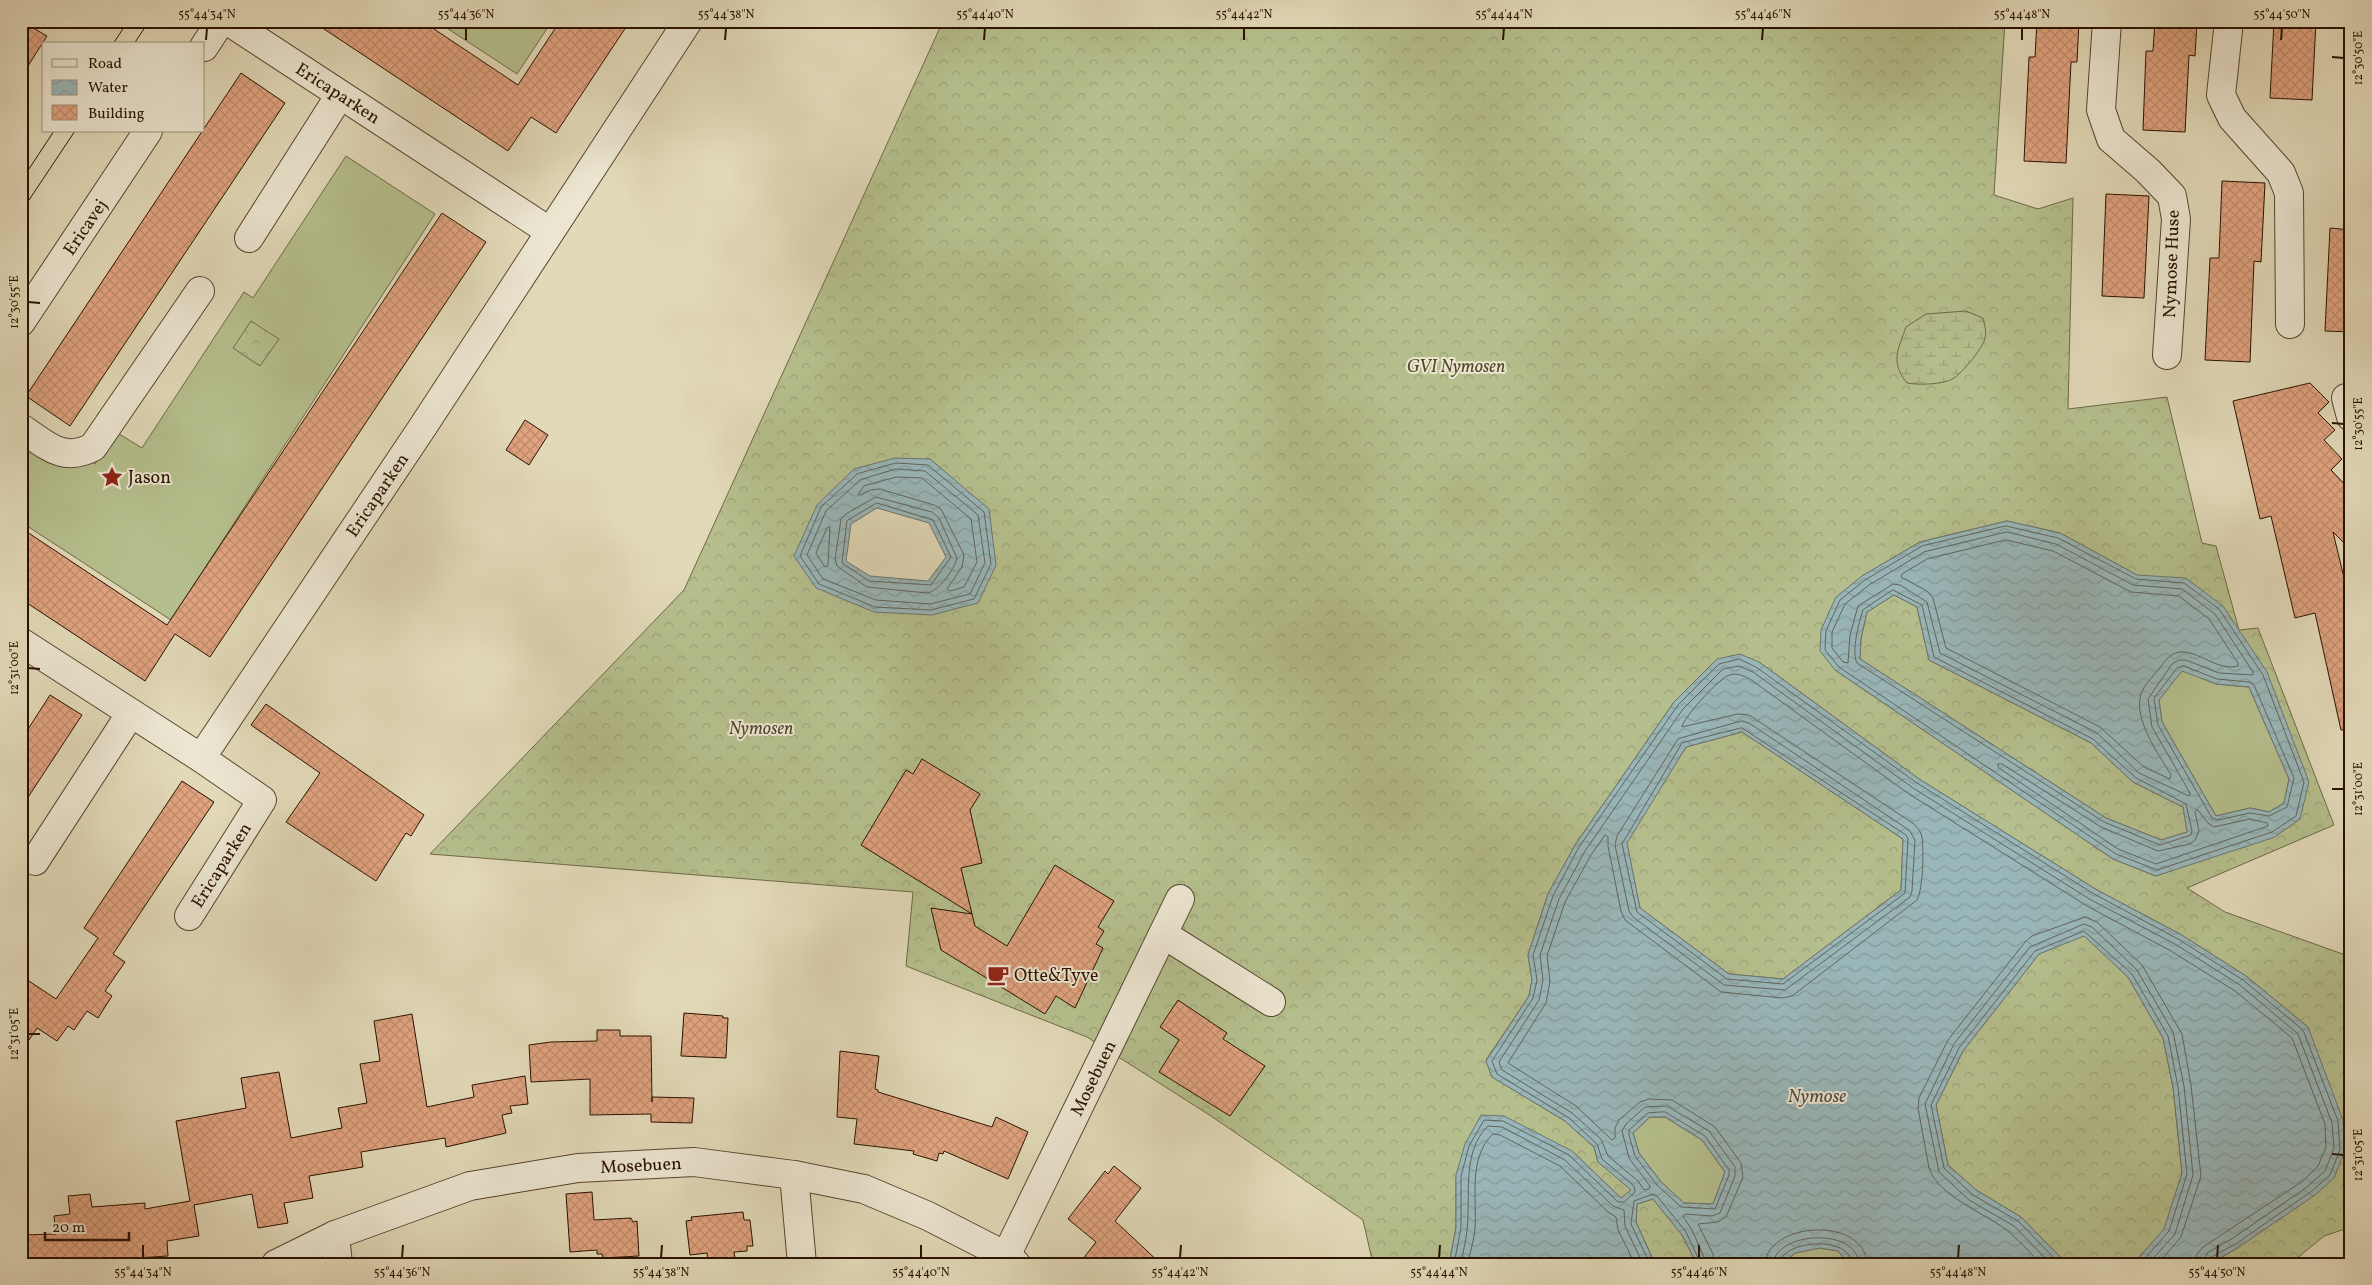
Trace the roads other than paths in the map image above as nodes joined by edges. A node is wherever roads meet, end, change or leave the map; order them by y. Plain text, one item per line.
1 (221, 21) edge
2 (228, 21) edge
3 (688, 21) edge
4 (2107, 21) edge
5 (2229, 21) edge
6 (205, 46) edge
7 (340, 95) junction
8 (147, 132) edge
9 (550, 231) junction
10 (249, 238) dead end
11 (200, 291) dead end
12 (21, 322) edge
13 (2290, 324) dead end
14 (2167, 355) dead end
15 (21, 428) edge
16 (21, 642) edge
17 (131, 713) junction
18 (201, 758) junction
19 (35, 861) dead end
20 (1180, 899) dead end
21 (189, 916) dead end
22 (1163, 934) junction
23 (1271, 1002) dead end
24 (794, 1175) junction
25 (335, 1235) junction
26 (1011, 1260) edge
27 (276, 1264) edge
28 (338, 1264) edge
29 (802, 1264) edge

1 - 6 street
2 - 7 street, Ericaparken
3 - 9 street, Ericaparken
4 - 14 street, Nymose Huse
5 - 13 street
7 - 9 street, Ericaparken
7 - 10 street
8 - 12 street, Ericavej
9 - 18 street, Ericaparken
11 - 15 street
16 - 17 street, Ericaparken
17 - 18 street, Ericaparken
17 - 19 street
18 - 21 street, Ericaparken
20 - 22 street, Mosebuen
22 - 23 street
22 - 26 street, Mosebuen
24 - 25 street, Mosebuen
24 - 26 street, Mosebuen
24 - 29 street
25 - 27 street, Mosebuen
25 - 28 street

